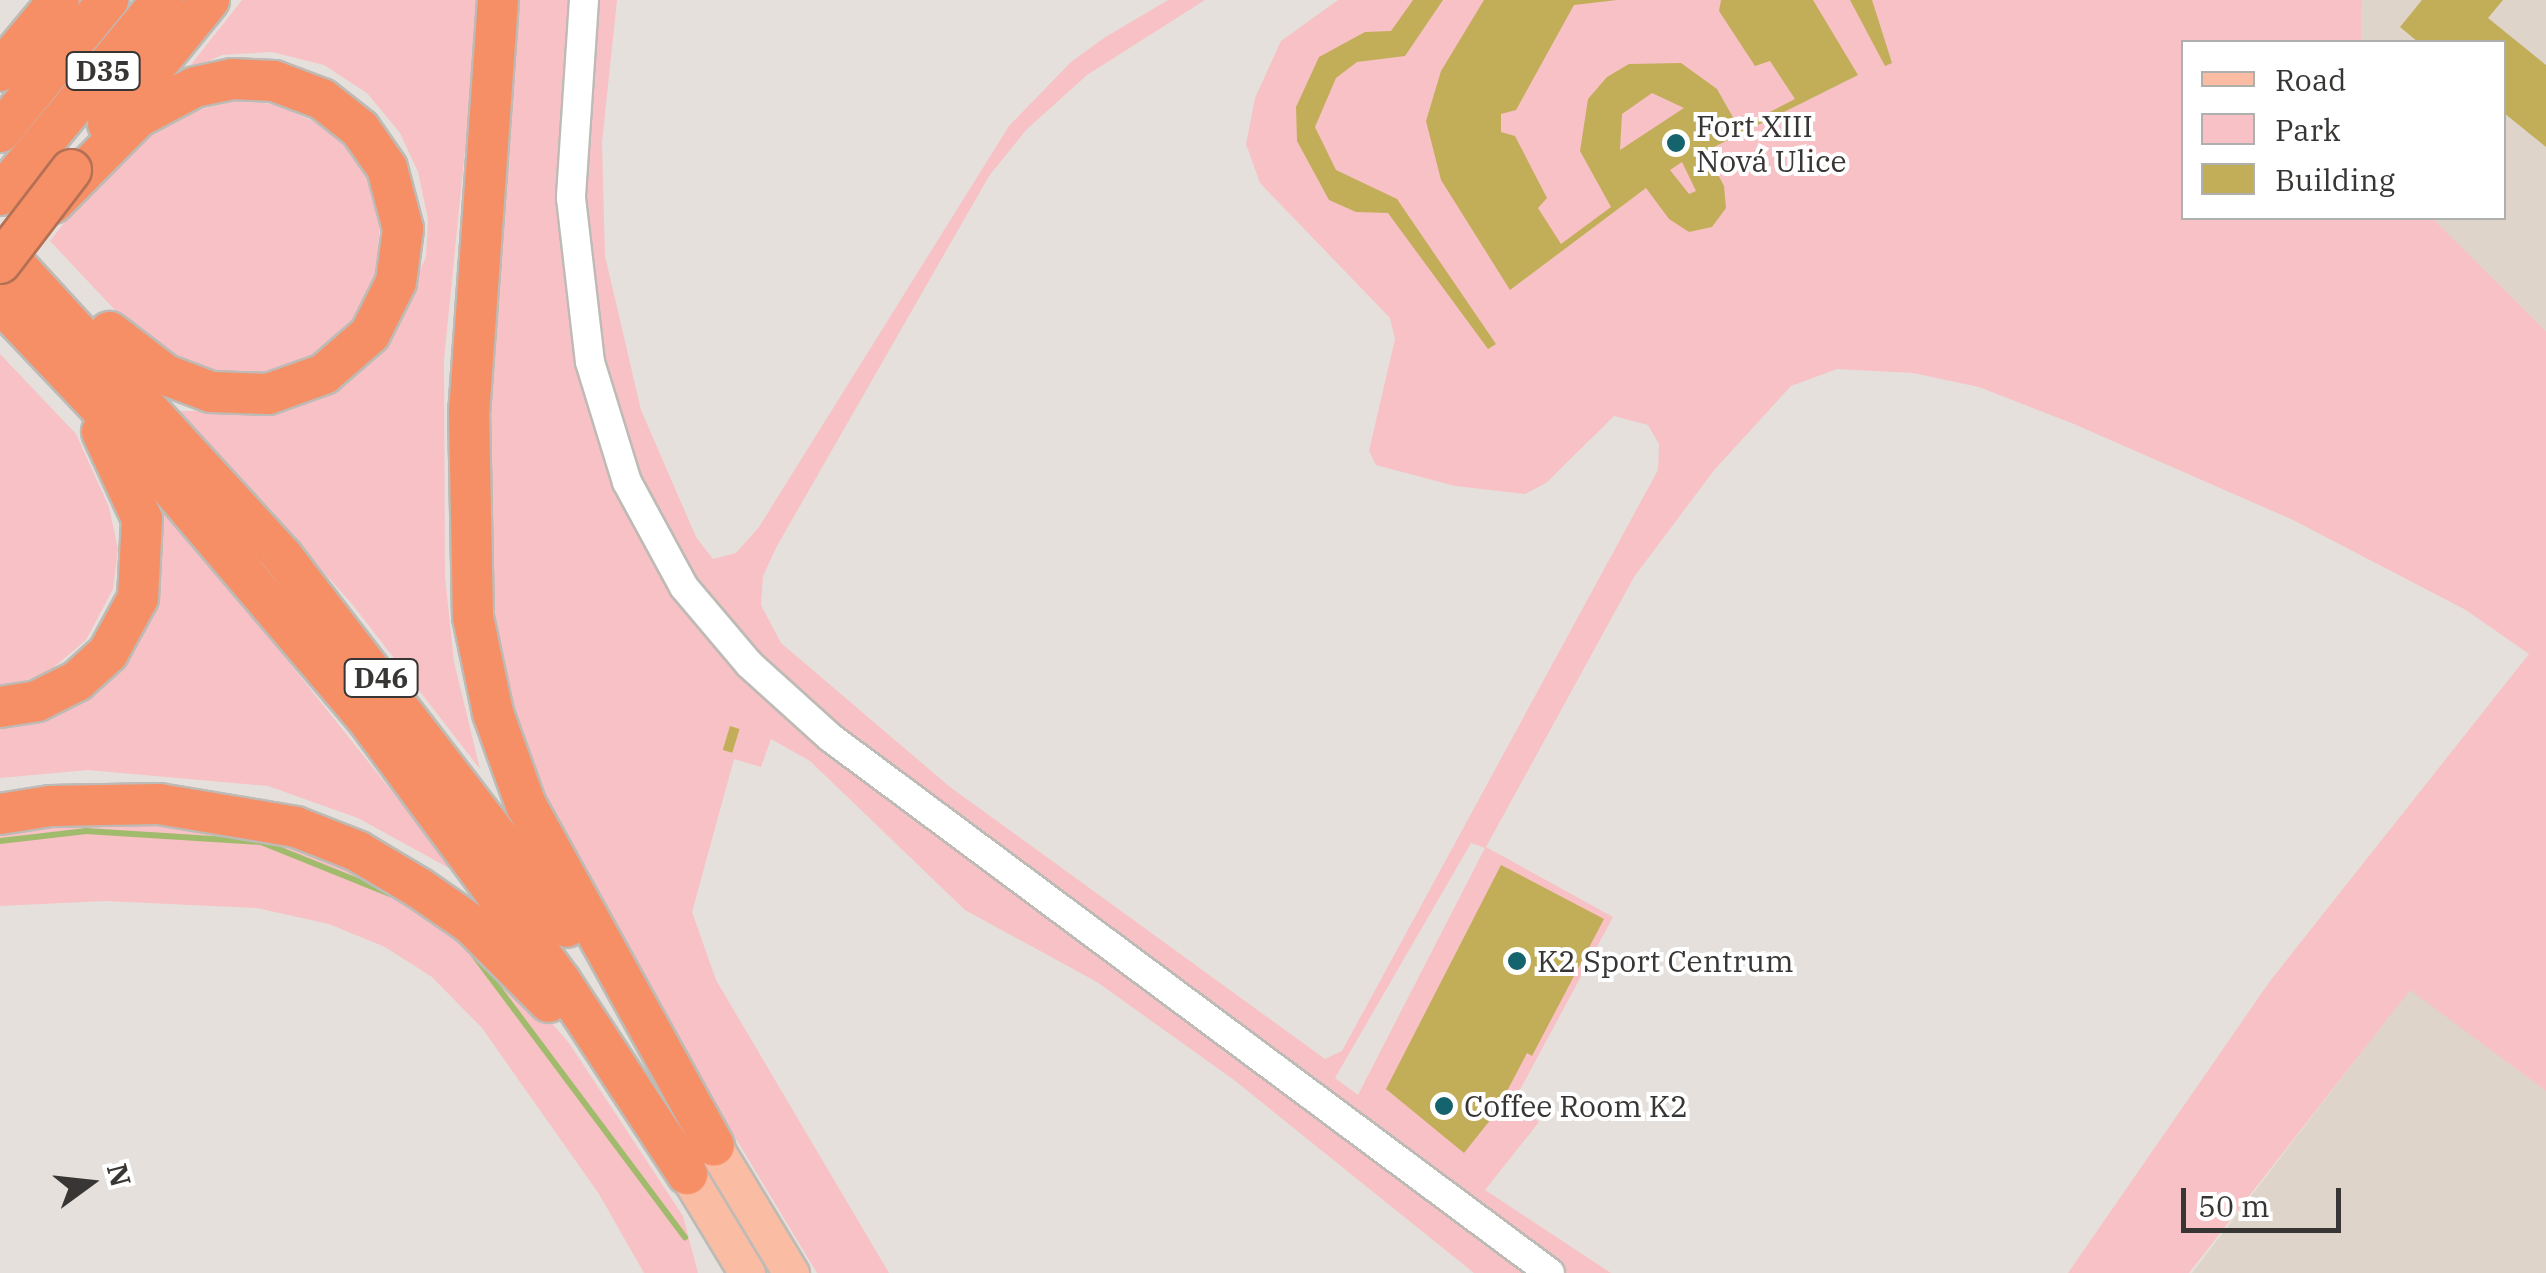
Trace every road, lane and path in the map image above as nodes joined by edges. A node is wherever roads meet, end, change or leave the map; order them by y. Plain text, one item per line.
1 (37, 0) edge
2 (59, 0) edge
3 (108, 0) edge
4 (162, 0) edge
5 (208, 0) edge
6 (498, 0) edge
7 (584, 0) edge
8 (0, 68) edge
9 (8, 123) edge
10 (65, 163) junction
11 (0, 195) edge
12 (0, 244) edge
13 (0, 263) edge
14 (4, 306) edge
15 (0, 708) edge
16 (0, 814) edge
17 (701, 1160) junction
18 (747, 1273) edge
19 (790, 1273) edge
20 (1550, 1273) edge

1 - 8 highway
2 - 8 highway
3 - 9 highway, D35
4 - 10 highway, D35
5 - 10 highway
6 - 17 highway
7 - 20 street
10 - 11 highway, D35
10 - 12 highway
10 - 13 highway, bridge
12 - 17 highway, D46
14 - 15 highway
14 - 17 highway, D46
16 - 17 highway
17 - 18 main road
17 - 19 main road

